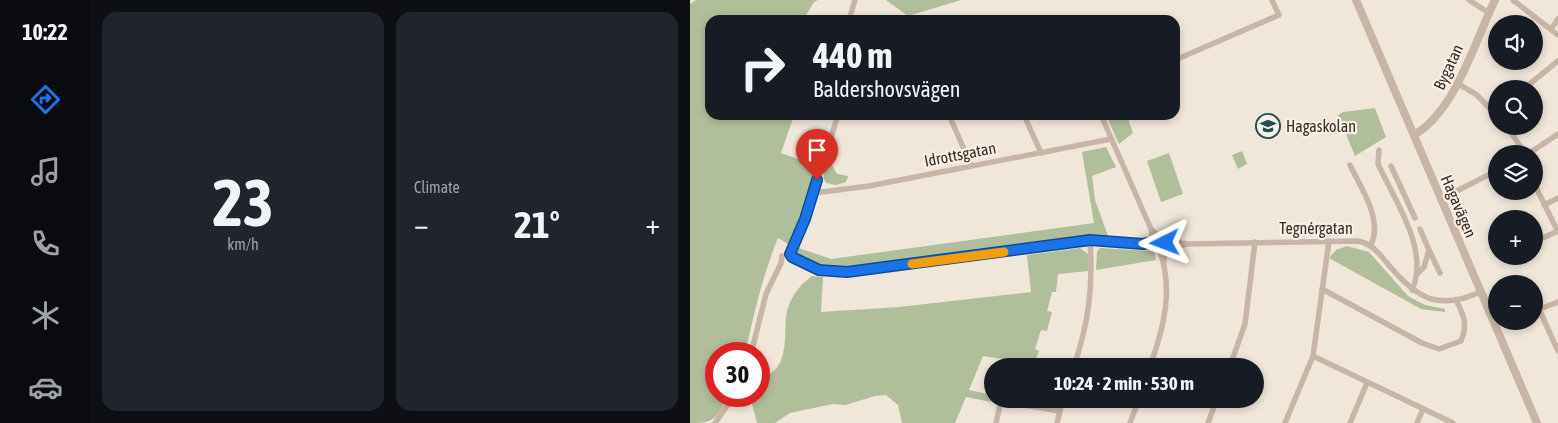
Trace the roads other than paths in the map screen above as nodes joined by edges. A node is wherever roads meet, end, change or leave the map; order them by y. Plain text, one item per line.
1 (855, 0) edge
2 (1272, 0) edge
3 (1356, 0) edge
4 (1469, 0) edge
5 (1495, 0) edge
6 (1513, 0) edge
7 (1488, 13) junction
8 (850, 15) edge
9 (1558, 20) edge
10 (1551, 29) junction
11 (1558, 35) edge
12 (1180, 58) edge
13 (1558, 61) edge
14 (1535, 80) edge
15 (1457, 83) junction
16 (1488, 107) edge
17 (836, 120) edge
18 (951, 120) edge
19 (1026, 120) edge
20 (1102, 120) edge
21 (1558, 134) edge
22 (1414, 135) junction
23 (1111, 139) junction
24 (1541, 145) edge
25 (1379, 150) dead end
26 (1041, 153) junction
27 (971, 165) junction
28 (1350, 165) dead end
29 (1391, 166) dead end
30 (1488, 175) edge
31 (814, 192) junction
32 (1558, 198) edge
33 (1441, 199) junction
34 (1542, 200) edge
35 (1544, 205) junction
36 (1415, 218) dead end
37 (1420, 229) dead end
38 (1558, 232) edge
39 (1543, 238) edge
40 (1090, 240) junction
41 (1328, 241) junction
42 (1255, 242) junction
43 (1160, 244) junction
44 (1371, 245) junction
45 (1429, 250) junction
46 (782, 256) dead end
47 (1418, 273) junction
48 (1440, 274) dead end
49 (1322, 289) junction
50 (1412, 290) junction
51 (1480, 292) junction
52 (1456, 300) junction
53 (1558, 302) edge
54 (1543, 307) edge
55 (1488, 310) edge
56 (1543, 323) edge
57 (1497, 330) edge
58 (755, 342) edge
59 (1558, 351) edge
60 (1313, 356) junction
61 (1077, 358) edge
62 (1153, 358) edge
63 (1233, 358) edge
64 (1367, 383) junction
65 (727, 407) edge
66 (999, 408) edge
67 (1042, 408) edge
68 (1060, 408) edge
69 (1136, 408) edge
70 (1214, 408) edge
71 (1423, 409) junction
72 (1059, 411) junction
73 (716, 423) edge
74 (996, 423) edge
75 (1057, 423) edge
76 (1130, 423) edge
77 (1208, 423) edge
78 (1286, 423) edge
79 (1350, 423) edge
80 (1417, 423) edge
81 (1453, 423) edge
82 (1537, 423) edge

1 - 8 street
2 - 12 street
3 - 22 street, Hagavägen
4 - 7 street
5 - 7 street, Bygatan
6 - 10 street
7 - 15 street, Bygatan
9 - 10 street
10 - 11 street
13 - 14 street
15 - 16 street
15 - 22 street, Bygatan
17 - 31 street
18 - 27 street
19 - 26 street
20 - 23 street
21 - 24 street
22 - 33 street, Hagavägen
23 - 26 street, Idrottsgatan
23 - 43 street
25 - 47 street
26 - 27 street, Idrottsgatan
27 - 31 street, Idrottsgatan
28 - 44 street
29 - 36 street
30 - 33 street
31 - 40 street, Tegnérgatan
32 - 35 street
33 - 51 street, Hagavägen
34 - 35 street
35 - 38 street
37 - 45 street
38 - 39 street
40 - 43 street, Tegnérgatan
40 - 61 street
41 - 42 street, Tegnérgatan
41 - 44 street, Tegnérgatan
41 - 49 street
42 - 43 street, Tegnérgatan
42 - 63 street
43 - 62 street
44 - 50 street, Tegnérgatan
45 - 47 street
45 - 48 street
46 - 58 street
47 - 50 street
49 - 52 street
49 - 60 street
50 - 52 street, Tegnérgatan
51 - 52 street, Tegnérgatan
51 - 55 street, Hagavägen
53 - 54 street
56 - 59 street
57 - 82 street, Hagavägen
60 - 64 street
60 - 78 street
64 - 71 street
64 - 79 street
65 - 73 street
66 - 74 street
67 - 72 street
68 - 72 street
69 - 76 street
70 - 77 street
71 - 80 street
71 - 81 street
72 - 75 street

